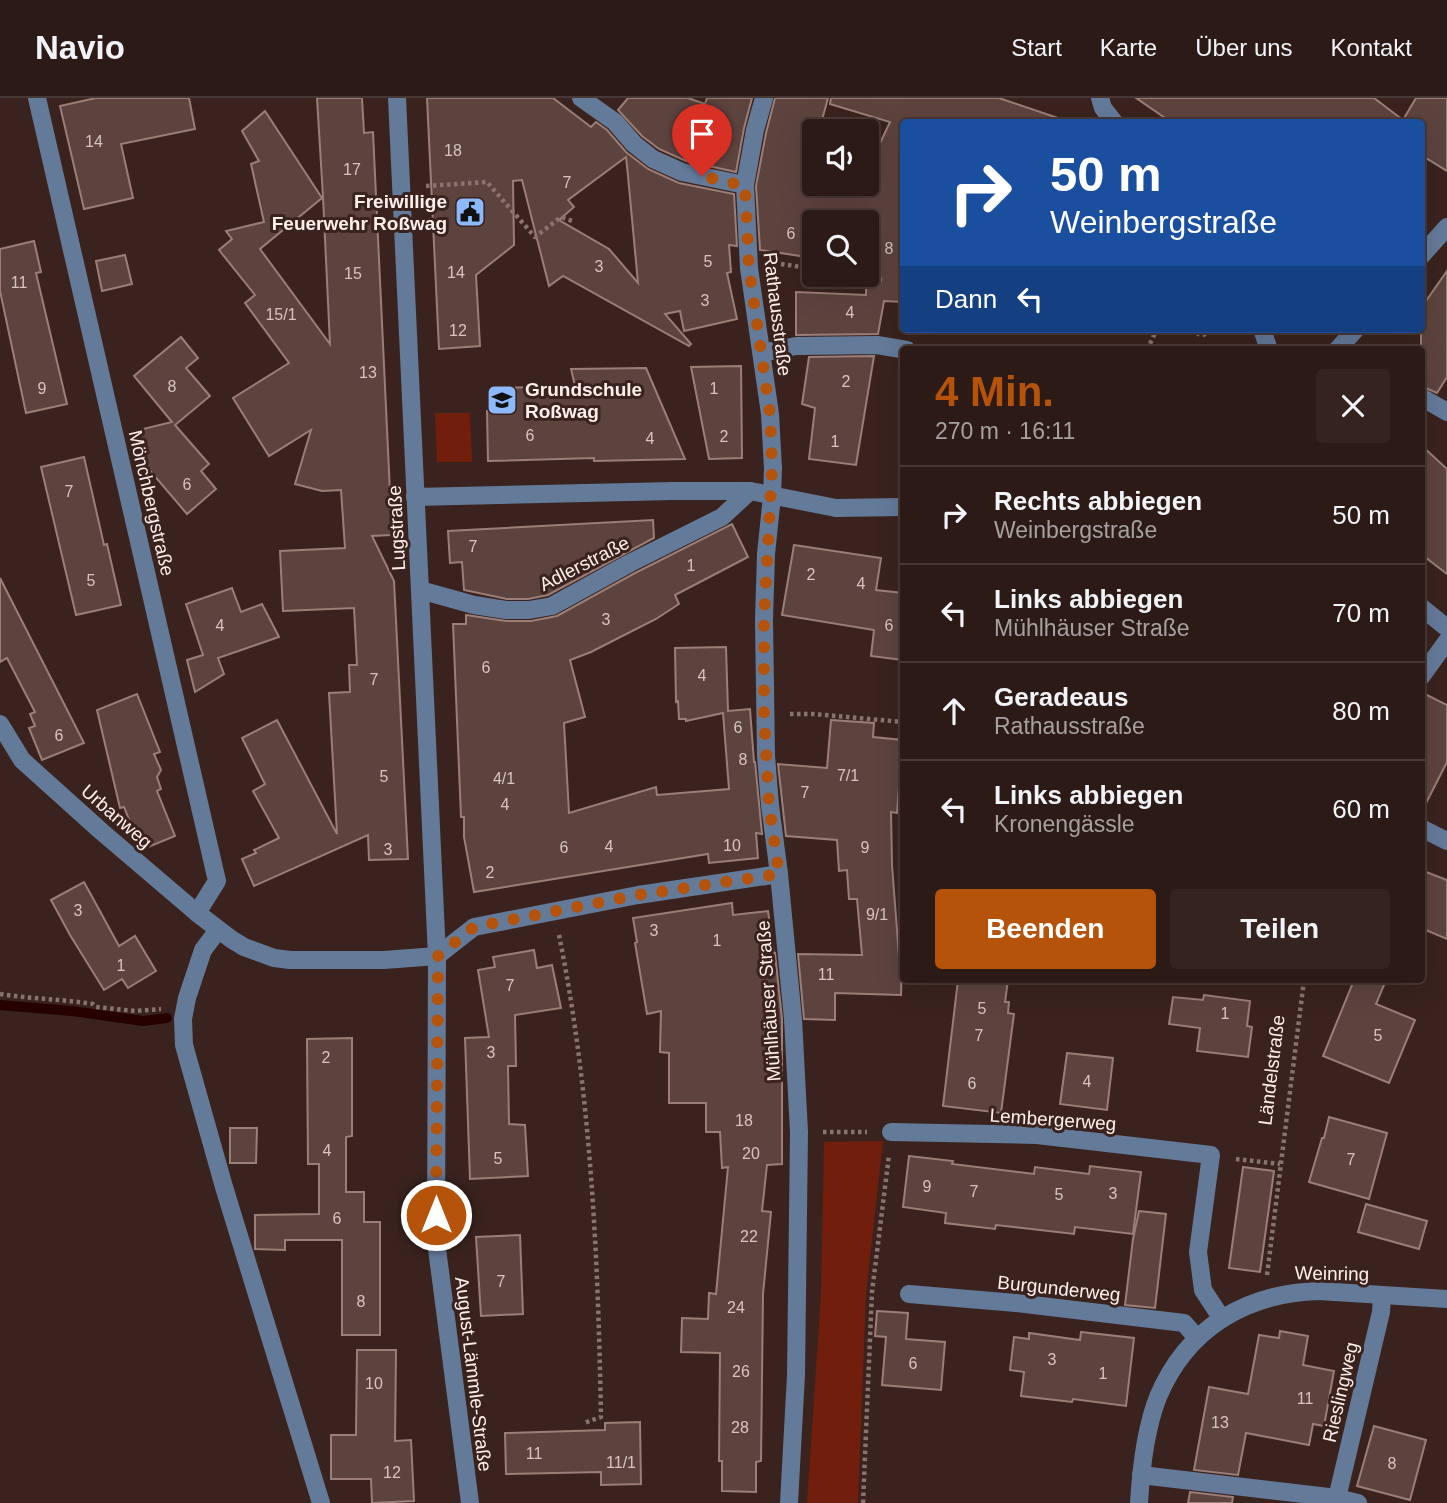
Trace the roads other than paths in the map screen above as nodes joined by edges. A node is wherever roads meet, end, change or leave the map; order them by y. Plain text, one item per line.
1 (37, 98) edge
2 (397, 98) edge
3 (581, 98) edge
4 (764, 98) edge
5 (1100, 98) edge
6 (1112, 119) edge
7 (745, 186) junction
8 (1447, 227) edge
9 (1425, 252) edge
10 (900, 349) edge
11 (762, 353) junction
12 (1425, 399) edge
13 (1447, 412) edge
14 (750, 491) junction
15 (772, 496) junction
16 (415, 497) junction
17 (900, 507) edge
18 (420, 590) junction
19 (1425, 610) edge
20 (1447, 628) edge
21 (1447, 641) edge
22 (1425, 671) edge
23 (0, 724) edge
24 (1425, 830) edge
25 (1447, 842) edge
26 (779, 874) junction
27 (197, 913) junction
28 (218, 930) junction
29 (438, 956) junction
30 (891, 1132) road end
31 (909, 1294) dead end
32 (1382, 1296) junction
33 (1447, 1299) edge
34 (1222, 1319) junction
35 (1197, 1338) junction
36 (1141, 1475) junction
37 (1337, 1498) junction
38 (321, 1503) edge
39 (470, 1503) edge
40 (789, 1503) edge
41 (1139, 1503) edge
42 (1358, 1503) edge

1 - 27 street, Mönchbergstraße
2 - 16 street, Lugstraße
3 - 7 street
4 - 7 street, Rathausstraße
5 - 6 street
7 - 11 street, Rathausstraße
8 - 9 street
10 - 11 street
11 - 15 street, Rathausstraße
12 - 13 street
14 - 15 street
14 - 16 street
14 - 18 street, Adlerstraße
15 - 17 street
15 - 26 street, Mühlhäuser Straße
16 - 18 street, Lugstraße
18 - 29 street, Lugstraße
19 - 20 street
21 - 22 street
23 - 27 street, Urbanweg
24 - 25 street
26 - 29 street
26 - 40 street, Mühlhäuser Straße
27 - 28 street, Urbanweg
28 - 29 street
28 - 38 street
29 - 39 street, August-Lämmle-Straße
30 - 34 street, Lembergerweg
31 - 35 street, Burgunderweg
32 - 33 street, Weinring
32 - 34 street, Weinring
32 - 37 street, Rieslingweg
34 - 35 street, Weinring
35 - 36 street, Weinring
36 - 37 street
36 - 41 street, Weinring
37 - 42 street

